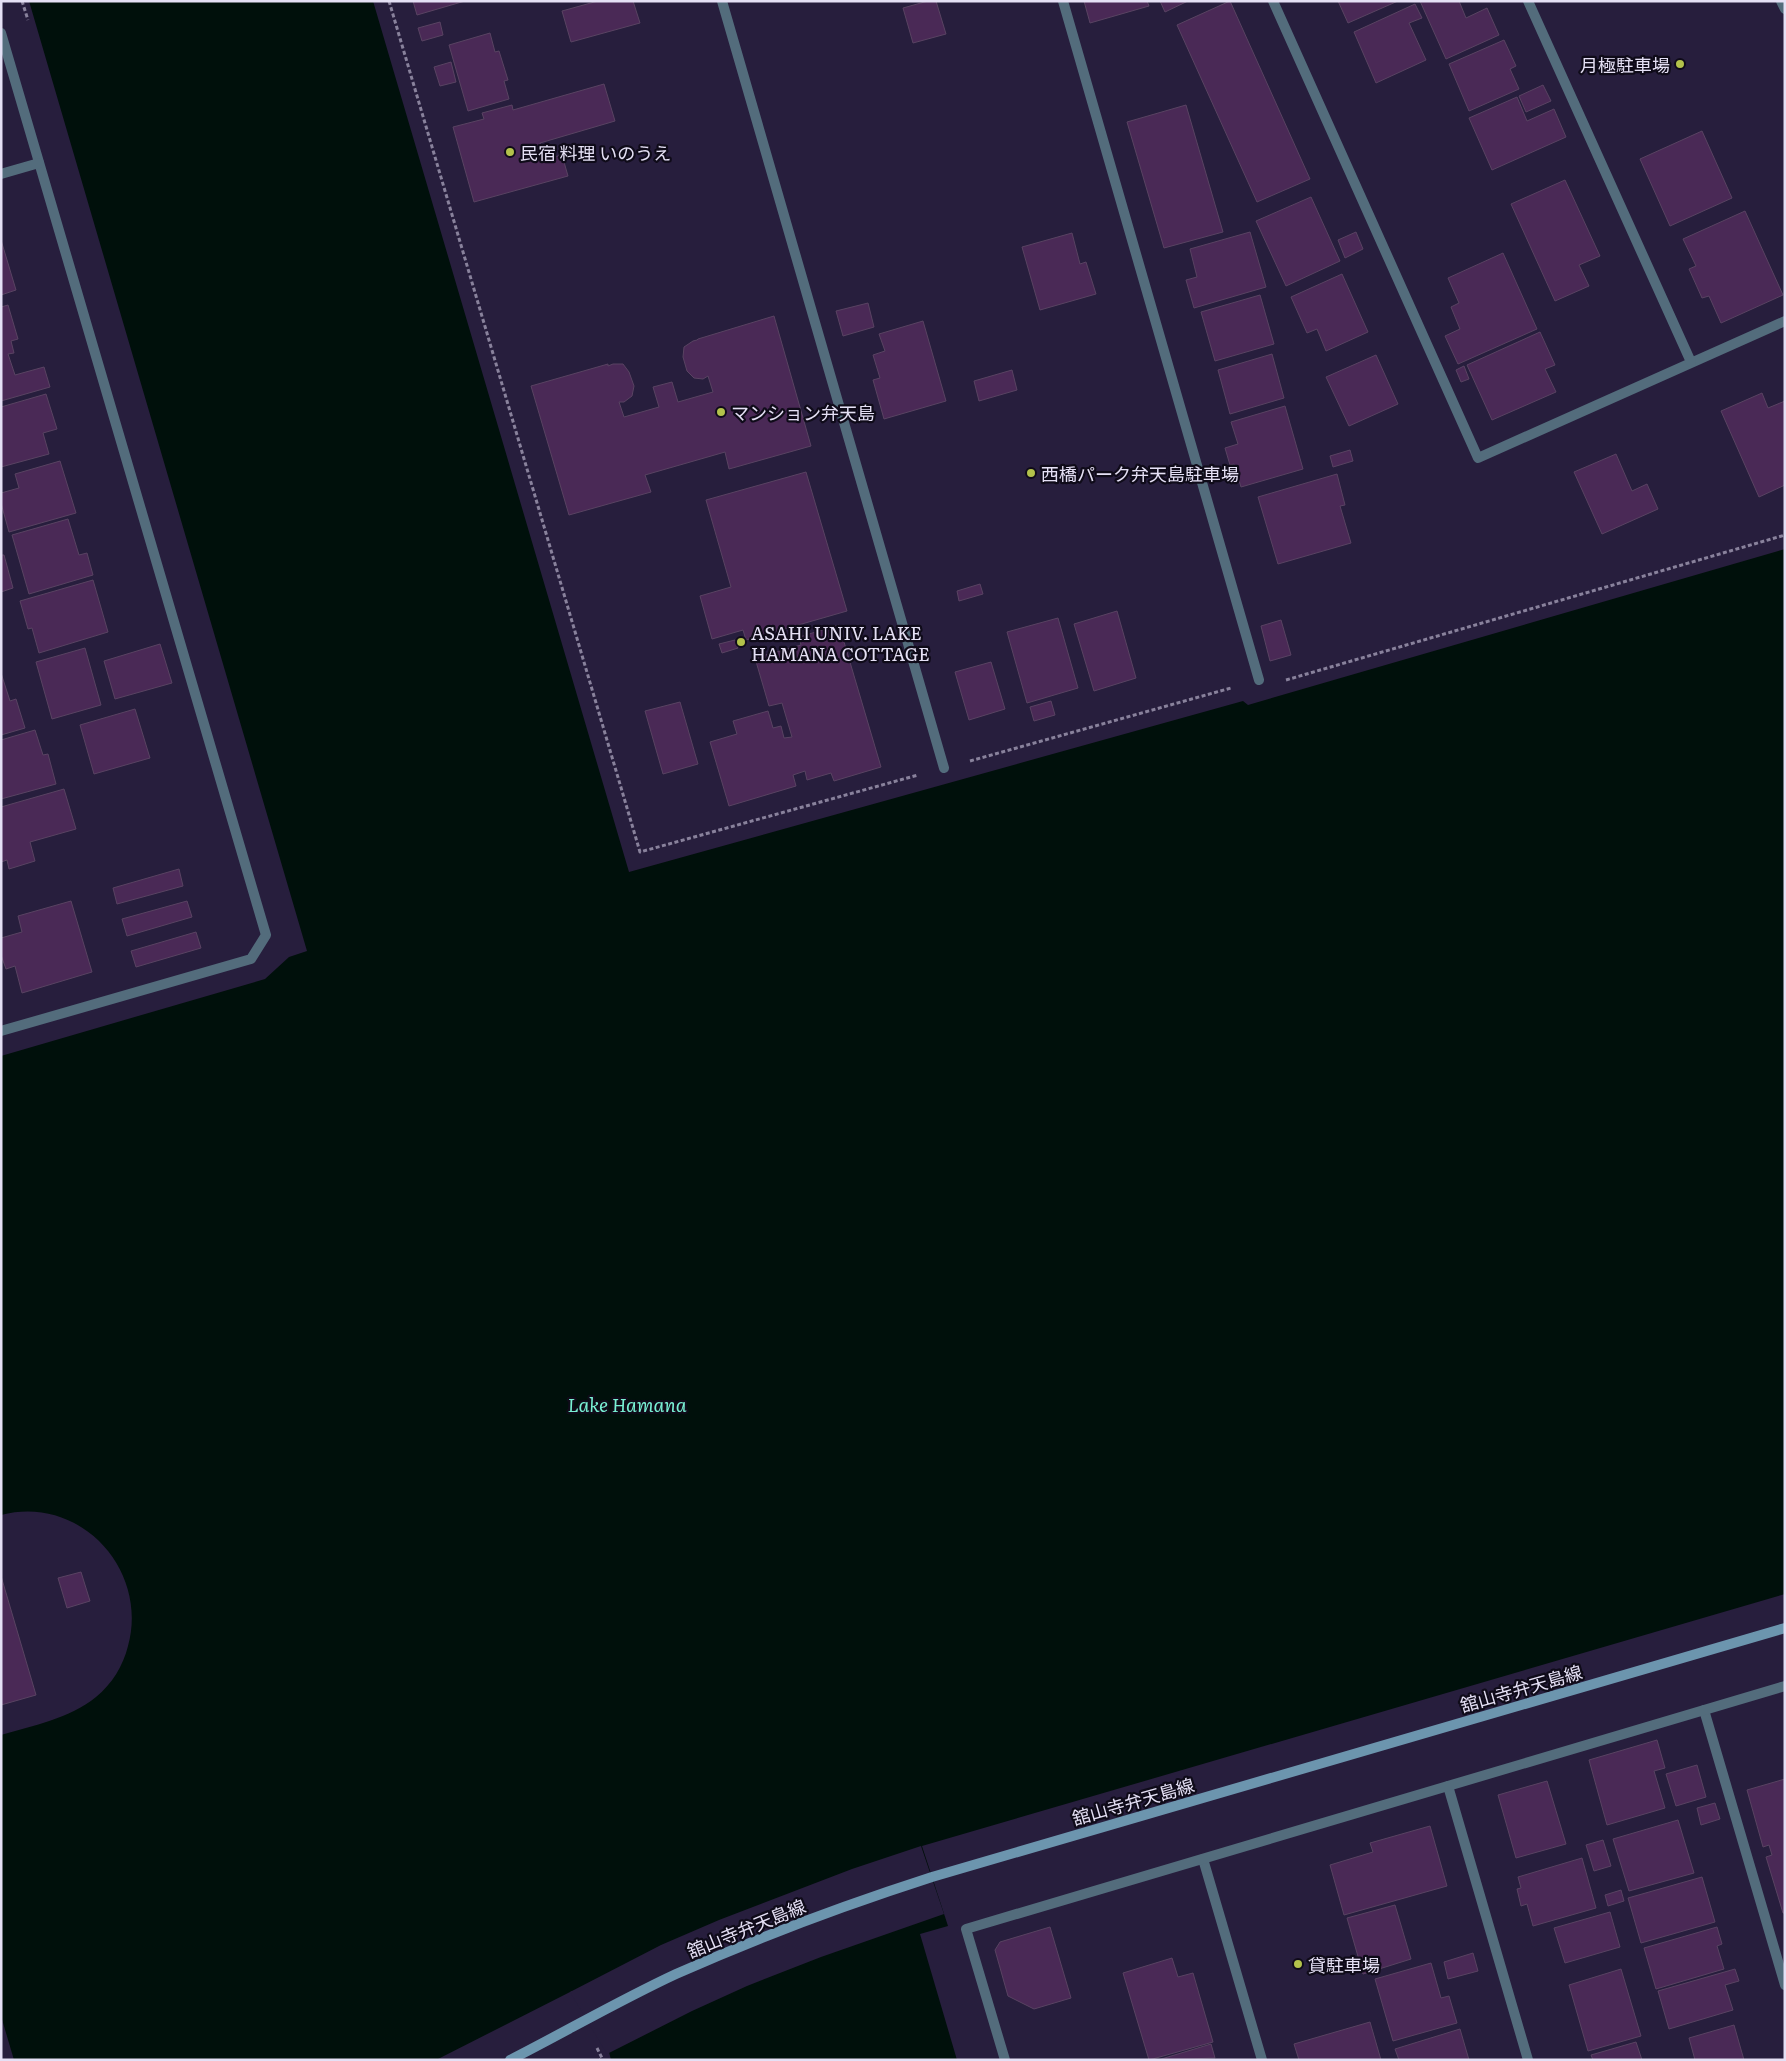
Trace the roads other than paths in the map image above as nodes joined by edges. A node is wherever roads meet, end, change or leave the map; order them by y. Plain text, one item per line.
1 (722, 1) edge
2 (1063, 1) edge
3 (1273, 1) edge
4 (1528, 1) edge
5 (1781, 1) edge
6 (1785, 9) edge
7 (1, 33) edge
8 (39, 162) junction
9 (1, 174) edge
10 (1785, 321) edge
11 (1691, 362) junction
12 (1259, 680) road end
13 (944, 768) road end
14 (1, 1031) edge
15 (1785, 1628) edge
16 (1785, 1686) edge
17 (1704, 1710) junction
18 (1448, 1786) junction
19 (1203, 1859) junction
20 (1785, 1985) edge
21 (510, 2060) edge
22 (1004, 2060) edge
23 (1262, 2060) edge
24 (1528, 2060) edge

1 - 13 street
2 - 12 street
3 - 11 street
4 - 11 street
5 - 6 street
7 - 8 street
8 - 9 street
8 - 14 street
10 - 11 street
15 - 21 main road, 舘山寺弁天島線
16 - 17 street
17 - 18 street
17 - 20 street
18 - 19 street
18 - 24 street
19 - 22 street
19 - 23 street

